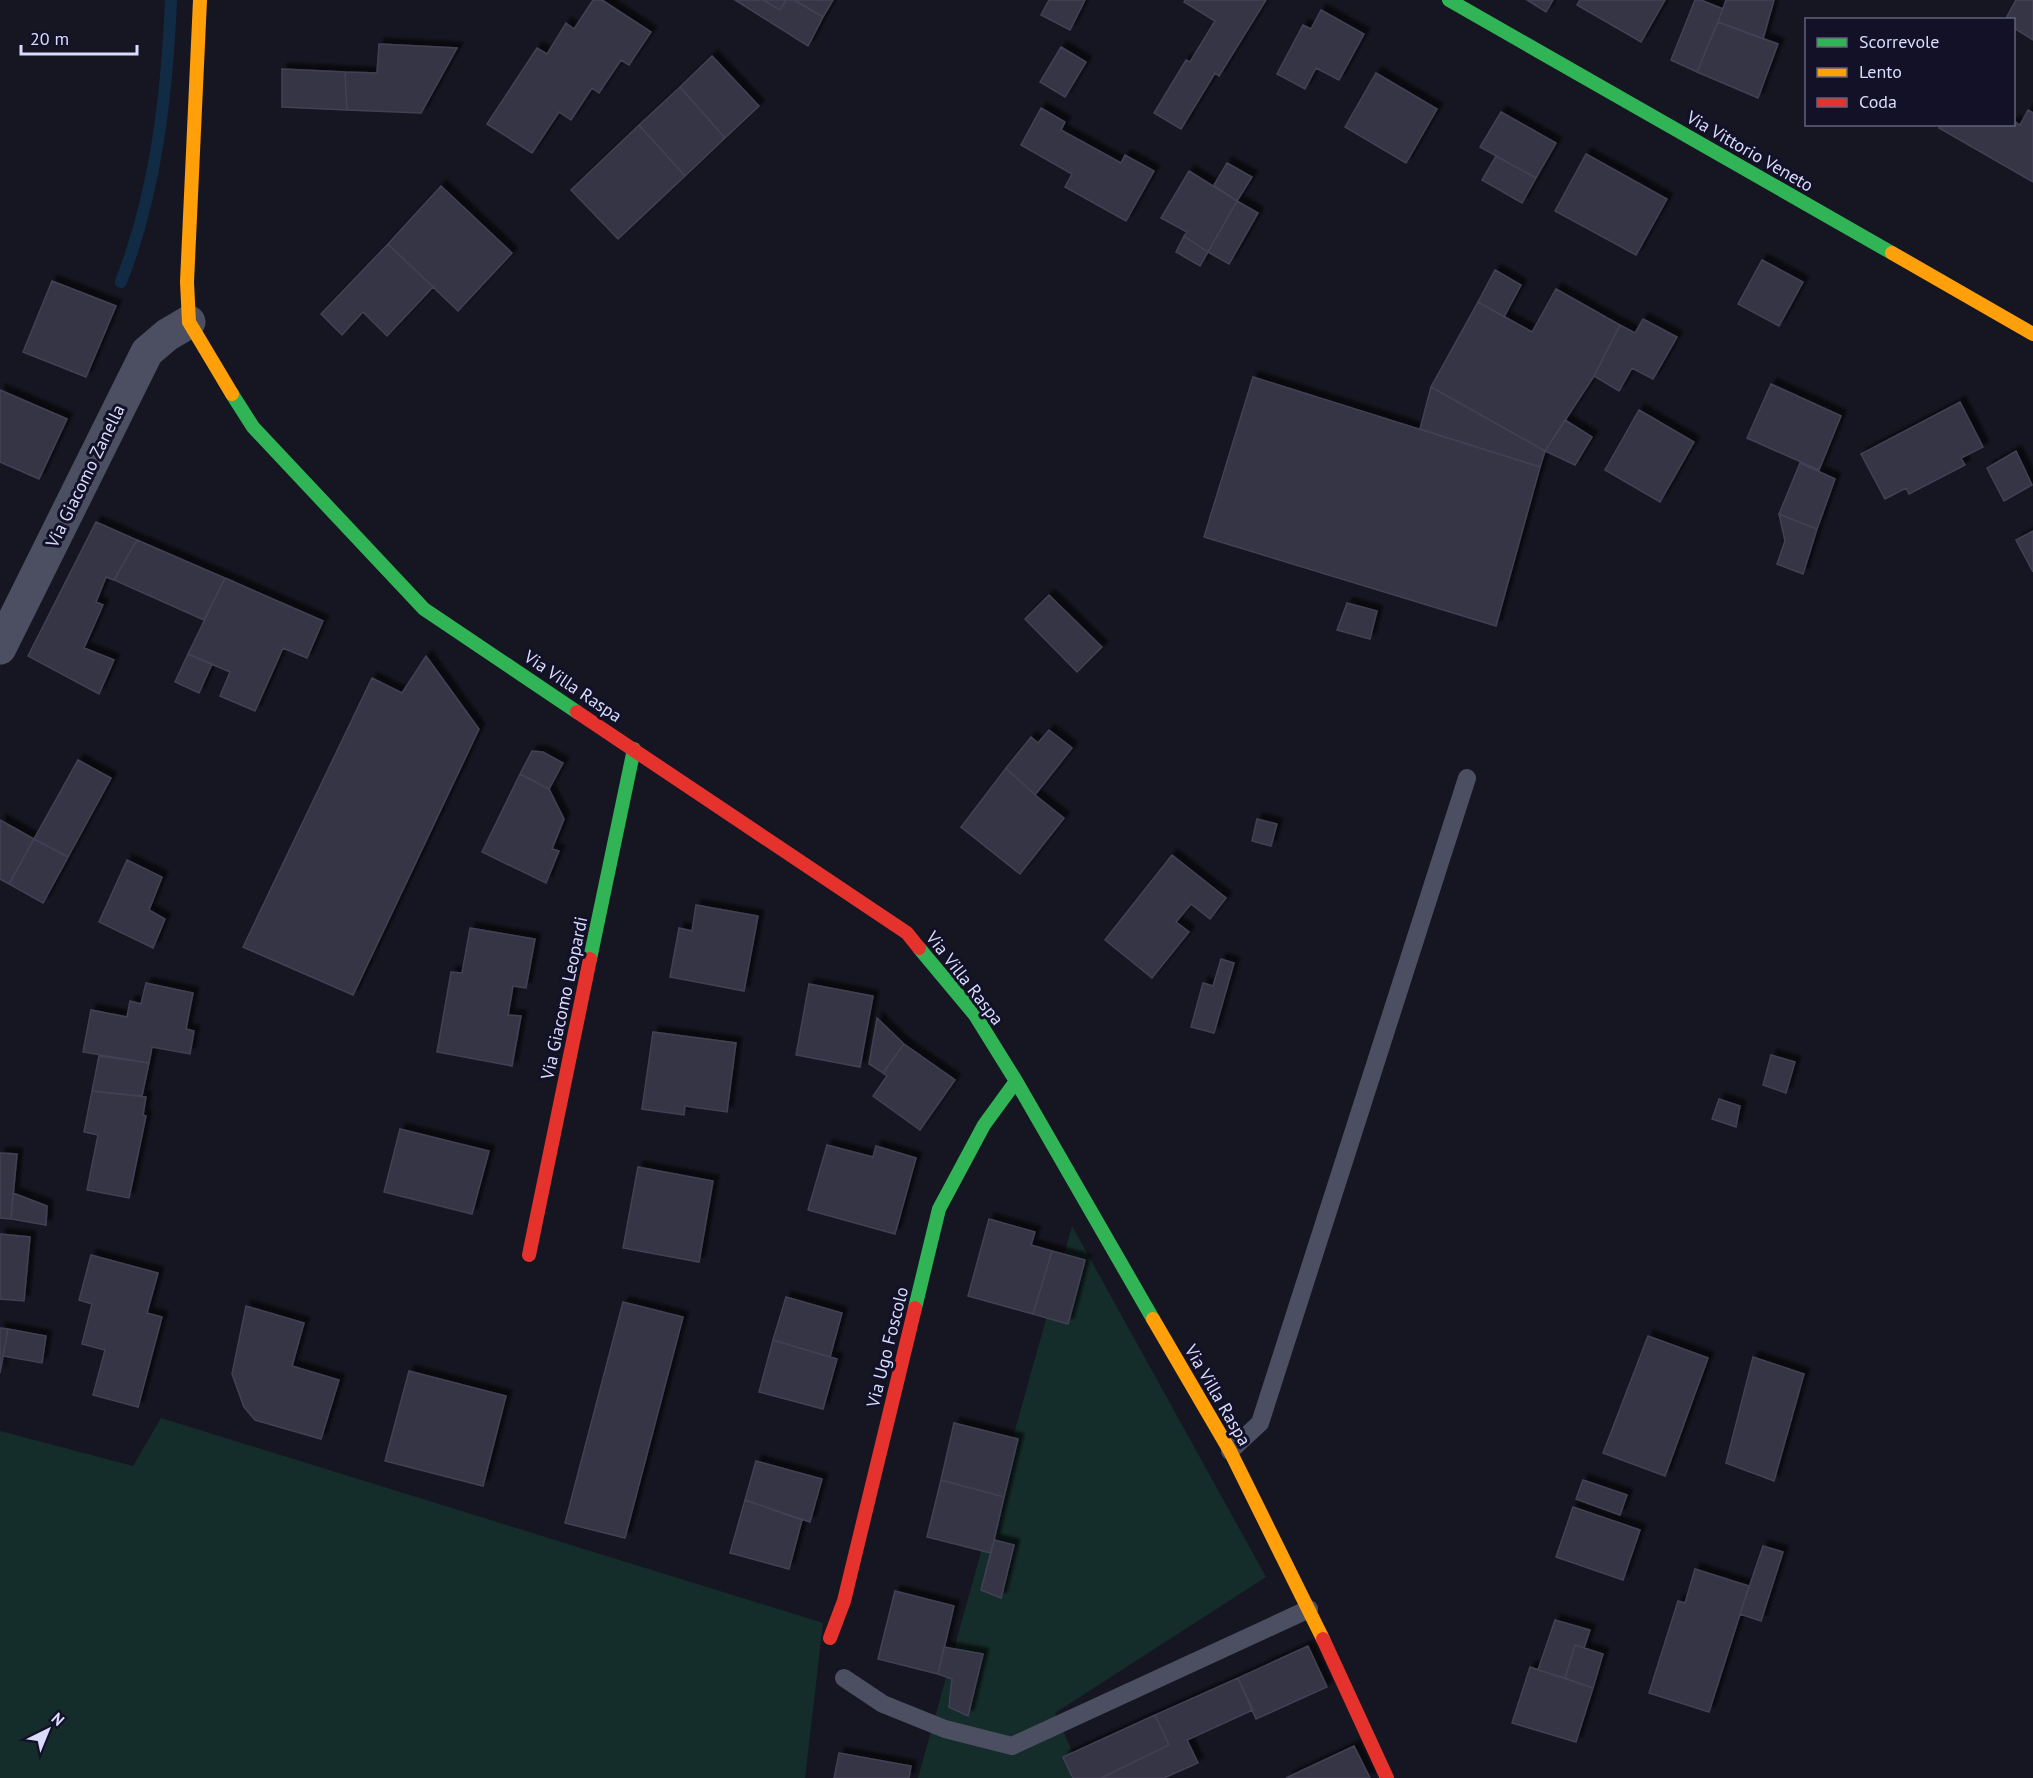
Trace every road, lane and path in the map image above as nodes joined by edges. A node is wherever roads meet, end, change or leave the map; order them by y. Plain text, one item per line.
1 (200, 0) edge
2 (1449, 0) edge
3 (189, 322) junction
4 (2033, 334) edge
5 (0, 648) edge
6 (634, 749) junction
7 (1467, 778) dead end
8 (1016, 1081) junction
9 (529, 1255) dead end
10 (1230, 1451) junction
11 (1309, 1609) junction
12 (830, 1638) dead end
13 (844, 1678) dead end
14 (1387, 1778) edge

1 - 3 street
2 - 4 street, Via Vittorio Veneto
3 - 5 street, Via Giacomo Zanella
3 - 6 street, Via Villa Raspa
6 - 8 street, Via Villa Raspa
6 - 9 street, Via Giacomo Leopardi
7 - 10 lane
8 - 10 street, Via Villa Raspa
8 - 12 street, Via Ugo Foscolo
10 - 11 street, Via Villa Raspa
11 - 13 lane
11 - 14 street, Via Villa Raspa

